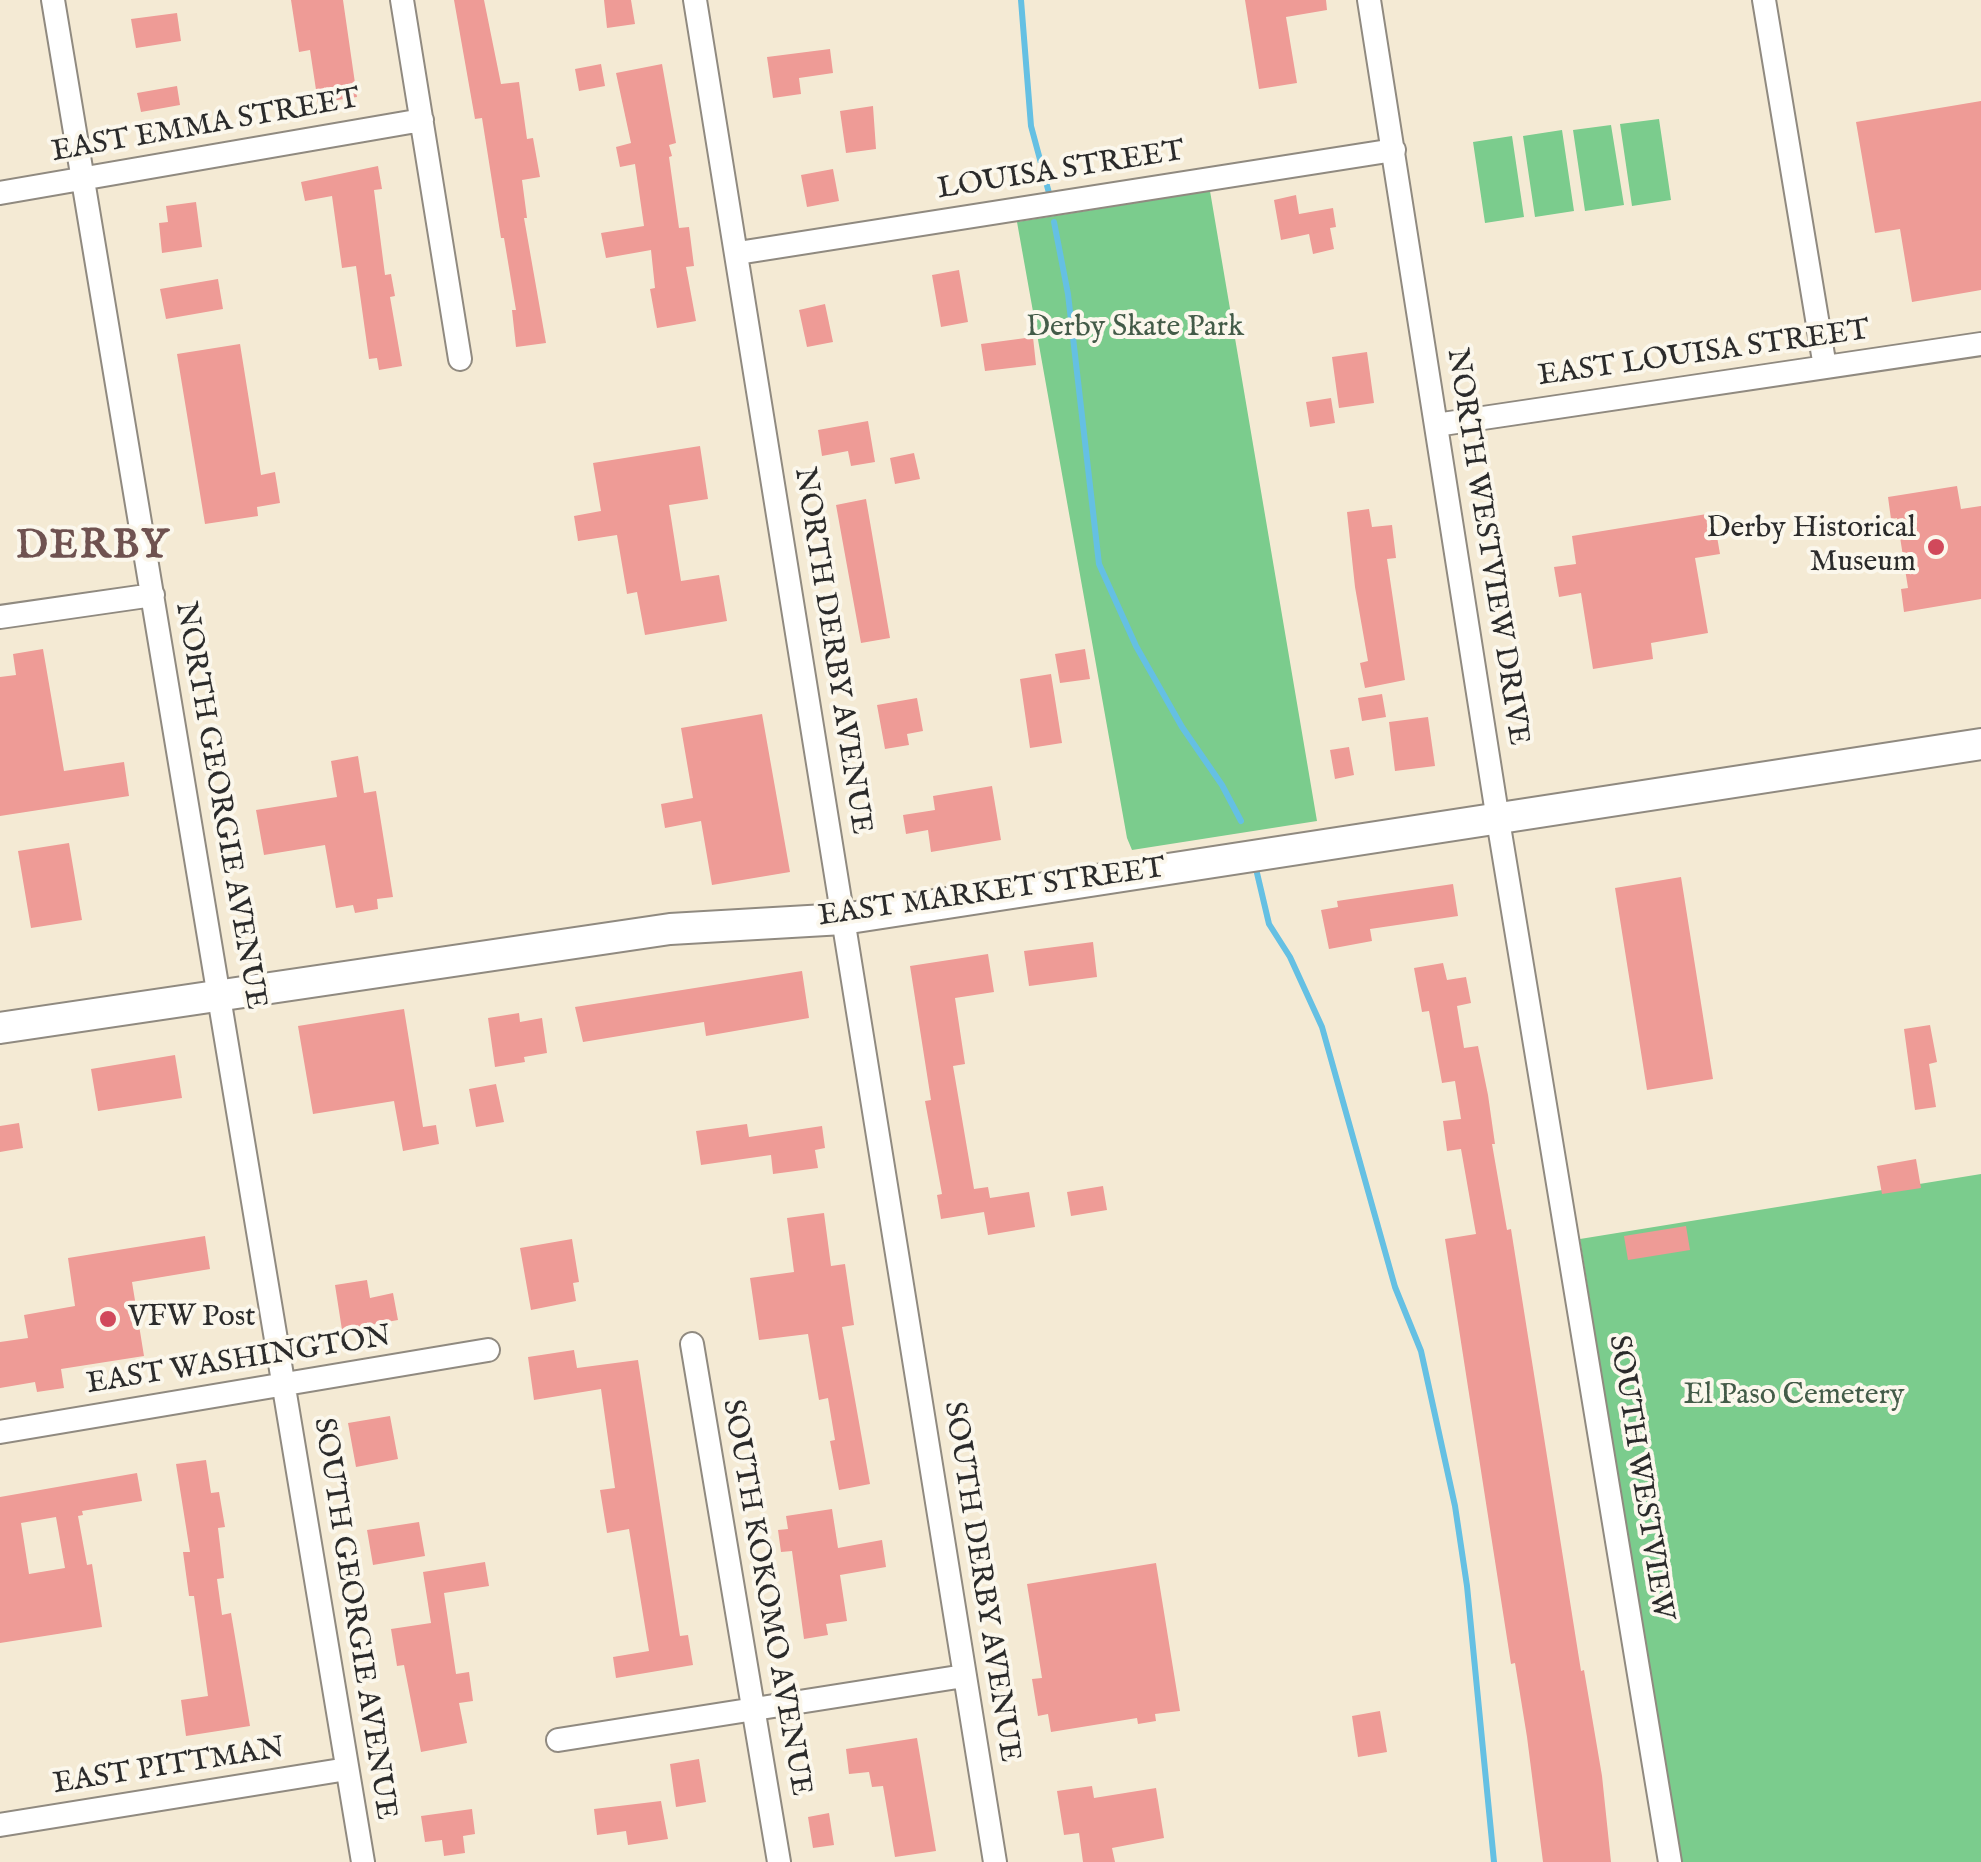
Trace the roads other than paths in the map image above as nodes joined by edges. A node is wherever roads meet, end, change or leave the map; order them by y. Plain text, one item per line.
1 (54, 0) edge
2 (402, 0) edge
3 (695, 0) edge
4 (1369, 0) edge
5 (1764, 0) edge
6 (422, 120) junction
7 (1394, 150) junction
8 (83, 178) junction
9 (0, 193) edge
10 (738, 254) junction
11 (1981, 344) edge
12 (460, 360) dead end
13 (1825, 368) junction
14 (1436, 425) junction
15 (153, 595) junction
16 (0, 617) edge
17 (1981, 744) edge
18 (1498, 820) junction
19 (843, 919) junction
20 (221, 996) junction
21 (0, 1028) edge
22 (1544, 1104) joint
23 (905, 1312) joint
24 (692, 1344) dead end
25 (488, 1350) dead end
26 (284, 1386) junction
27 (0, 1432) edge
28 (964, 1676) junction
29 (753, 1709) junction
30 (558, 1740) dead end
31 (347, 1769) junction
32 (0, 1825) edge
33 (363, 1862) edge
34 (779, 1862) edge
35 (994, 1862) edge
36 (1670, 1862) edge

1 - 8 street, NORTH GEORGIE AVENUE
2 - 6 street
3 - 10 street, NORTH DERBY AVENUE
4 - 7 street, NORTH WESTVIEW DRIVE
5 - 13 street
6 - 8 street, EAST EMMA STREET
6 - 12 street
7 - 10 street, LOUISA STREET
7 - 14 street, NORTH WESTVIEW DRIVE
8 - 9 street, EAST EMMA STREET
8 - 15 street, NORTH GEORGIE AVENUE
10 - 19 street, NORTH DERBY AVENUE
11 - 13 street, EAST LOUISA STREET
13 - 14 street, EAST LOUISA STREET
14 - 18 street, NORTH WESTVIEW DRIVE
15 - 16 street
15 - 20 street, NORTH GEORGIE AVENUE
17 - 18 street, EAST MARKET STREET
18 - 19 street, EAST MARKET STREET
18 - 22 street, NORTH WESTVIEW DRIVE
19 - 20 street, EAST MARKET STREET
19 - 23 street, NORTH DERBY AVENUE
20 - 21 street, EAST MARKET STREET
20 - 26 street, NORTH GEORGIE AVENUE
22 - 36 street, SOUTH WESTVIEW
23 - 28 street, SOUTH DERBY AVENUE
24 - 29 street, SOUTH KOKOMO AVENUE
25 - 26 street, EAST WASHINGTON
26 - 27 street, EAST WASHINGTON
26 - 31 street, SOUTH GEORGIE AVENUE
28 - 29 street
28 - 35 street, SOUTH DERBY AVENUE
29 - 30 street
29 - 34 street, SOUTH KOKOMO AVENUE
31 - 32 street, EAST PITTMAN
31 - 33 street, SOUTH GEORGIE AVENUE

